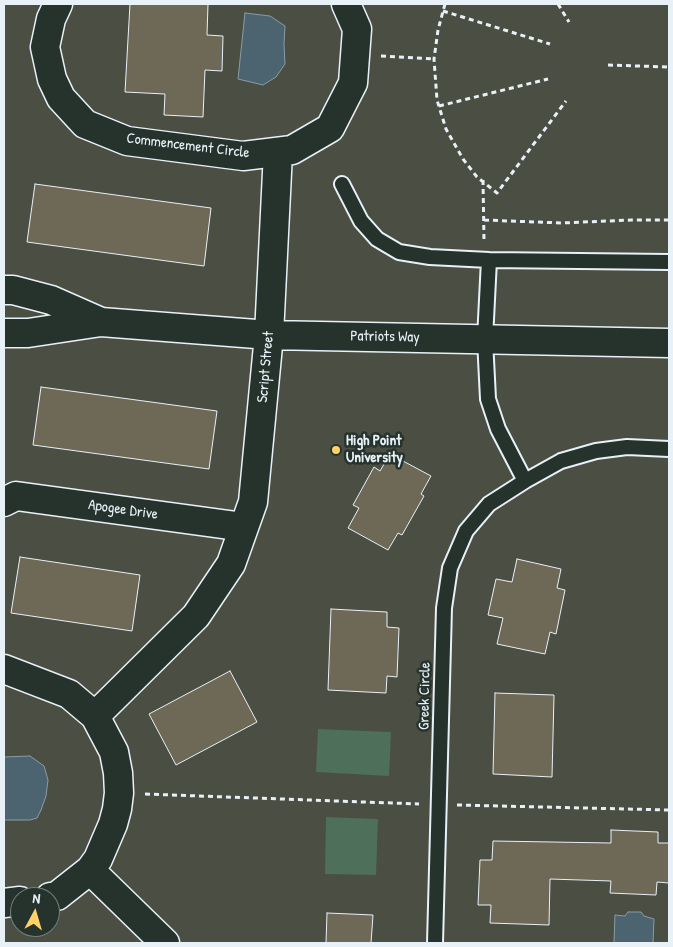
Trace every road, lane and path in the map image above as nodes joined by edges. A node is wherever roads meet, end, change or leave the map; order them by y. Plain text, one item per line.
1 (58, 4) edge
2 (346, 4) edge
3 (446, 4) edge
4 (558, 4) edge
5 (443, 11) junction
6 (569, 22) dead end
7 (550, 44) dead end
8 (356, 54) junction
9 (434, 59) junction
10 (608, 65) dead end
11 (669, 67) edge
12 (548, 79) dead end
13 (566, 101) dead end
14 (439, 106) junction
15 (278, 152) junction
16 (483, 180) junction
17 (342, 184) dead end
18 (484, 220) junction
19 (669, 220) edge
20 (487, 260) junction
21 (669, 262) edge
22 (4, 290) edge
23 (100, 322) junction
24 (4, 333) edge
25 (269, 335) junction
26 (485, 339) junction
27 (669, 343) edge
28 (669, 449) edge
29 (525, 481) junction
30 (4, 502) edge
31 (244, 527) junction
32 (4, 669) edge
33 (95, 716) junction
34 (120, 793) junction
35 (439, 805) junction
36 (669, 810) edge
37 (90, 870) junction
38 (60, 894) edge
39 (165, 943) edge
40 (435, 943) edge

1 - 15 street, Commencement Circle
2 - 8 street
3 - 5 path
4 - 6 path
5 - 7 path
5 - 9 path
8 - 9 path
8 - 15 street
9 - 14 path
10 - 11 path
12 - 14 path
13 - 16 path
14 - 16 path
15 - 25 street, Script Street
16 - 18 path
17 - 20 lane
18 - 19 path
18 - 20 path
20 - 21 lane
20 - 26 lane
22 - 23 street, Patriots Way
23 - 24 street, Patriots Way
23 - 25 street, Patriots Way
25 - 26 street, Patriots Way
25 - 31 street, Script Street
26 - 27 street, Patriots Way
26 - 29 lane
28 - 29 lane, Greek Circle
29 - 35 lane, Greek Circle
30 - 31 street, Apogee Drive
31 - 33 street, Script Street
32 - 33 street
33 - 34 street
34 - 35 path
34 - 37 street
35 - 36 path
35 - 40 lane, Greek Circle
37 - 38 street
37 - 39 street

